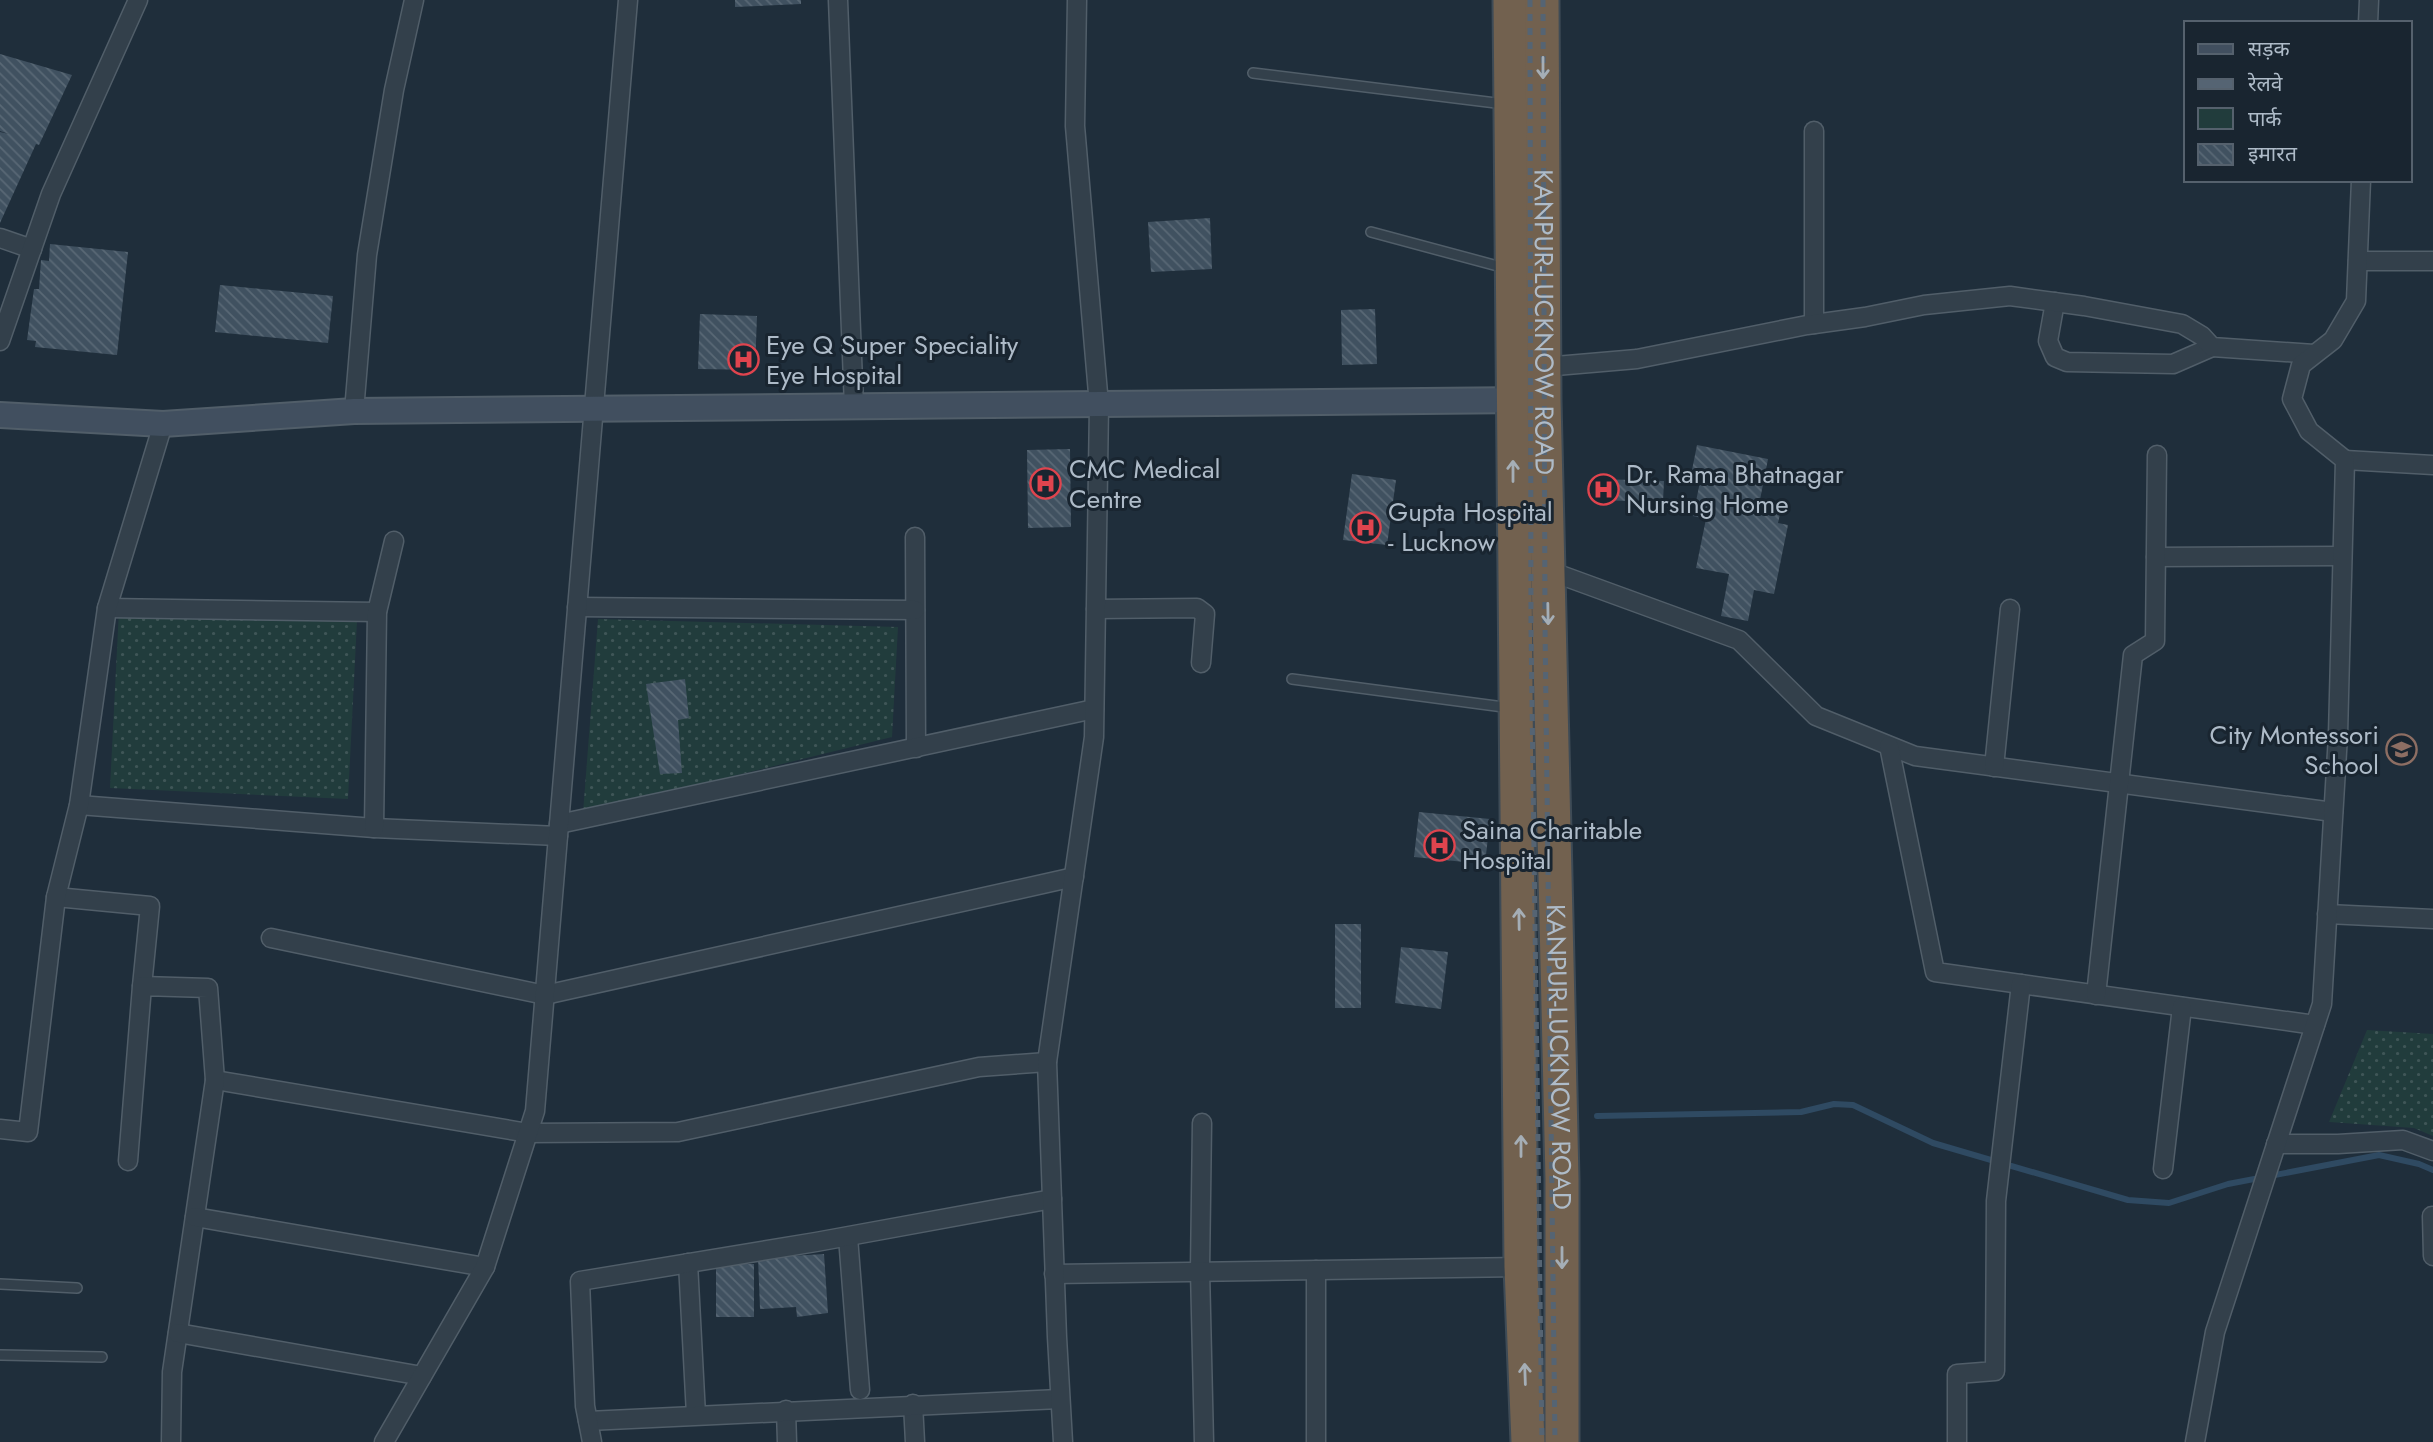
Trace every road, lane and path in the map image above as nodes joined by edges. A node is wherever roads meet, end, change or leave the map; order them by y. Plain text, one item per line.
1 (138, 0) edge
2 (414, 0) edge
3 (628, 0) edge
4 (838, 0) edge
5 (1077, 0) edge
6 (1510, 0) edge
7 (1542, 0) edge
8 (2369, 0) edge
9 (2368, 21) edge
10 (1253, 73) dead end
11 (1511, 105) junction
12 (1815, 131) dead end
13 (2361, 182) edge
14 (1371, 232) dead end
15 (0, 238) edge
16 (32, 249) junction
17 (2358, 261) junction
18 (2433, 261) edge
19 (1513, 270) junction
20 (2054, 302) junction
21 (1814, 324) junction
22 (0, 341) edge
23 (2212, 347) junction
24 (2314, 354) junction
25 (1544, 367) junction
26 (1528, 400) junction
27 (1099, 405) junction
28 (854, 407) junction
29 (594, 409) junction
30 (354, 411) junction
31 (0, 415) edge
32 (163, 424) junction
33 (2157, 455) dead end
34 (2345, 460) junction
35 (2433, 465) edge
36 (915, 537) dead end
37 (394, 541) dead end
38 (2342, 556) junction
39 (2156, 557) junction
40 (1547, 569) junction
41 (577, 607) junction
42 (107, 608) junction
43 (1096, 609) junction
44 (2010, 609) dead end
45 (915, 610) junction
46 (377, 612) junction
47 (1201, 663) dead end
48 (1292, 679) dead end
49 (1516, 708) junction
50 (1094, 709) junction
51 (1889, 746) junction
52 (916, 748) junction
53 (1994, 767) junction
54 (2118, 783) junction
55 (79, 805) junction
56 (2333, 812) junction
57 (374, 828) junction
58 (559, 830) junction
59 (1073, 877) junction
60 (56, 897) junction
61 (2327, 914) junction
62 (2433, 919) edge
63 (271, 938) dead end
64 (2021, 984) junction
65 (142, 986) junction
66 (545, 995) junction
67 (2096, 995) junction
68 (2182, 1007) junction
69 (2315, 1025) junction
70 (1047, 1062) junction
71 (215, 1080) junction
72 (1202, 1122) dead end
73 (0, 1129) edge
74 (528, 1133) junction
75 (2433, 1151) edge
76 (2274, 1152) junction
77 (128, 1161) dead end
78 (2163, 1169) dead end
79 (1052, 1199) junction
80 (2432, 1216) edge
81 (195, 1217) junction
82 (848, 1237) junction
83 (2433, 1256) edge
84 (688, 1263) junction
85 (485, 1267) junction
86 (1521, 1267) junction
87 (1200, 1270) junction
88 (1317, 1270) junction
89 (1054, 1273) junction
90 (0, 1284) edge
91 (77, 1287) dead end
92 (178, 1333) junction
93 (0, 1354) edge
94 (102, 1357) dead end
95 (422, 1376) junction
96 (860, 1390) dead end
97 (1060, 1399) junction
98 (913, 1404) junction
99 (786, 1410) junction
100 (696, 1415) junction
101 (588, 1421) junction
102 (171, 1442) edge
103 (384, 1442) edge
104 (592, 1442) edge
105 (787, 1442) edge
106 (915, 1442) edge
107 (1063, 1442) edge
108 (1204, 1442) edge
109 (1316, 1442) edge
110 (1528, 1442) edge
111 (1562, 1442) edge
112 (1957, 1442) edge
113 (2194, 1442) edge

1 - 16 street
2 - 30 street
3 - 29 street
4 - 28 street
5 - 27 street
6 - 11 highway, KANPUR-LUCKNOW ROAD
7 -> 25 highway, KANPUR-LUCKNOW ROAD
8 - 9 street
10 - 11 lane
11 - 19 highway, KANPUR-LUCKNOW ROAD
12 - 21 street
13 - 17 street
14 - 19 lane
15 - 16 street
16 - 22 street
17 - 18 street
17 - 24 street
19 - 26 highway, KANPUR-LUCKNOW ROAD
20 - 21 street
20 - 23 street
20 - 23 street
21 - 25 street
23 - 24 street
24 - 34 street
25 - 26 highway, KANPUR-LUCKNOW ROAD
26 - 27 street
26 - 40 highway, KANPUR-LUCKNOW ROAD
49 -> 26 highway, KANPUR-LUCKNOW ROAD
27 - 28 street
27 - 43 street
28 - 29 street
29 - 30 street
29 - 41 street
30 - 32 street
31 - 32 street
32 - 42 street
33 - 39 street
34 - 35 street
34 - 38 street
36 - 45 street
37 - 46 street
38 - 39 street
38 - 56 street
39 - 54 street
40 - 51 street
40 -> 111 highway, KANPUR-LUCKNOW ROAD
41 - 45 street
41 - 58 street
42 - 46 street
42 - 55 street
43 - 47 street
43 - 50 street
44 - 53 street
45 - 52 street
46 - 57 street
48 - 49 lane
86 -> 49 highway, KANPUR-LUCKNOW ROAD
50 - 52 street
50 - 59 street
51 - 53 street
51 - 64 street
52 - 58 street
53 - 54 street
54 - 56 street
54 - 67 street
55 - 57 street
55 - 60 street
56 - 61 street
57 - 58 street
58 - 66 street
59 - 66 street
59 - 70 street
60 - 65 street
60 - 73 street
61 - 62 street
61 - 69 street
63 - 66 street
64 - 67 street
64 - 112 street
65 - 71 street
65 - 77 street
66 - 74 street
67 - 68 street
68 - 69 street
68 - 78 street
69 - 76 street
70 - 74 street
70 - 79 street
71 - 74 street
71 - 81 street
72 - 87 street
74 - 85 street
75 - 76 street
76 - 113 street
79 - 82 street
79 - 89 street
80 - 83 street
81 - 85 street
81 - 92 street
82 - 84 street
82 - 96 street
84 - 100 street
84 - 101 street
85 - 95 street
86 - 88 street
110 -> 86 highway, KANPUR-LUCKNOW ROAD
87 - 88 street
87 - 89 street
87 - 108 street
88 - 109 street
89 - 97 street
90 - 91 lane
92 - 95 street
92 - 102 street
93 - 94 lane
95 - 103 street
97 - 98 street
97 - 107 street
98 - 99 street
98 - 106 street
99 - 100 street
99 - 105 street
100 - 101 street
101 - 104 street

